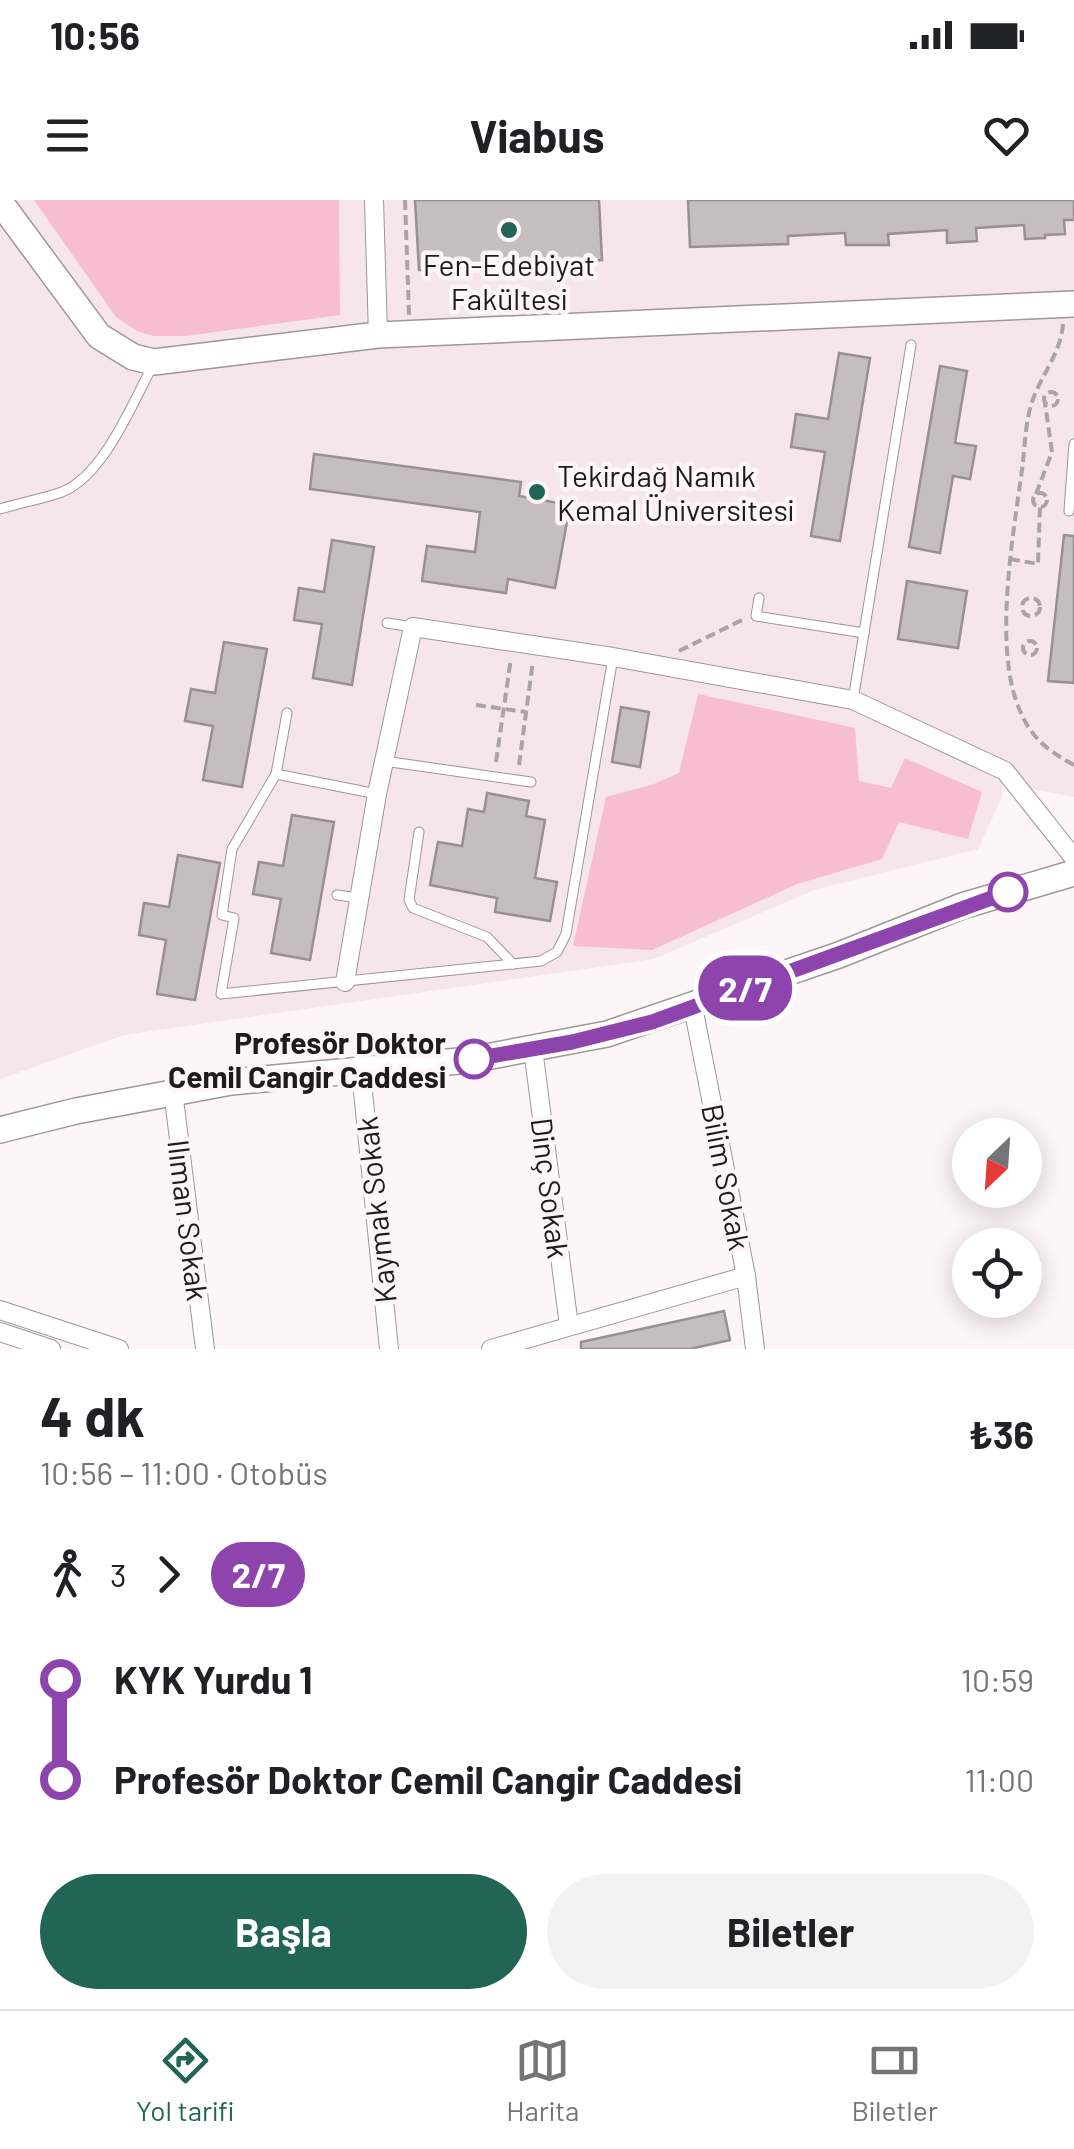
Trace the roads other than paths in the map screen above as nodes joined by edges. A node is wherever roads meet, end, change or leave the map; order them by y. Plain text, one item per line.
1 (374, 200) edge
2 (0, 202) edge
3 (1069, 304) edge
4 (378, 335) junction
5 (911, 345) dead end
6 (154, 362) junction
7 (1074, 444) edge
8 (0, 508) edge
9 (1069, 511) dead end
10 (758, 598) dead end
11 (387, 623) dead end
12 (412, 627) junction
13 (864, 633) junction
14 (614, 656) junction
15 (853, 700) junction
16 (287, 713) dead end
17 (384, 761) junction
18 (276, 774) junction
19 (530, 782) dead end
20 (377, 794) junction
21 (419, 832) dead end
22 (1074, 858) edge
23 (1074, 873) edge
24 (337, 895) dead end
25 (359, 898) junction
26 (513, 964) junction
27 (344, 982) junction
28 (693, 1007) junction
29 (533, 1049) junction
30 (361, 1072) junction
31 (172, 1092) junction
32 (0, 1130) edge
33 (746, 1276) junction
34 (0, 1310) edge
35 (569, 1326) junction
36 (0, 1332) edge
37 (51, 1349) edge
38 (119, 1349) edge
39 (205, 1349) edge
40 (389, 1349) edge
41 (491, 1349) edge
42 (755, 1349) edge

1 - 4 street
2 - 6 street
3 - 4 street
4 - 6 street
5 - 13 lane
6 - 8 lane
7 - 9 lane
10 - 13 lane
11 - 12 lane
12 - 14 street
12 - 17 street
13 - 15 lane
14 - 15 street
14 - 26 lane
15 - 22 street
16 - 18 lane
17 - 19 lane
17 - 20 street
18 - 20 lane
18 - 27 lane
20 - 25 street
21 - 26 lane
23 - 28 street
24 - 25 lane
25 - 27 street
26 - 27 lane
28 - 29 street
28 - 33 street, Bilim Sokak
29 - 30 street
29 - 35 street, Dinç Sokak
30 - 31 street
30 - 40 street, Kaymak Sokak
31 - 32 street
31 - 39 street, Ilıman Sokak
33 - 35 street
33 - 42 street, Bilim Sokak
34 - 38 street
35 - 41 street
36 - 37 street

